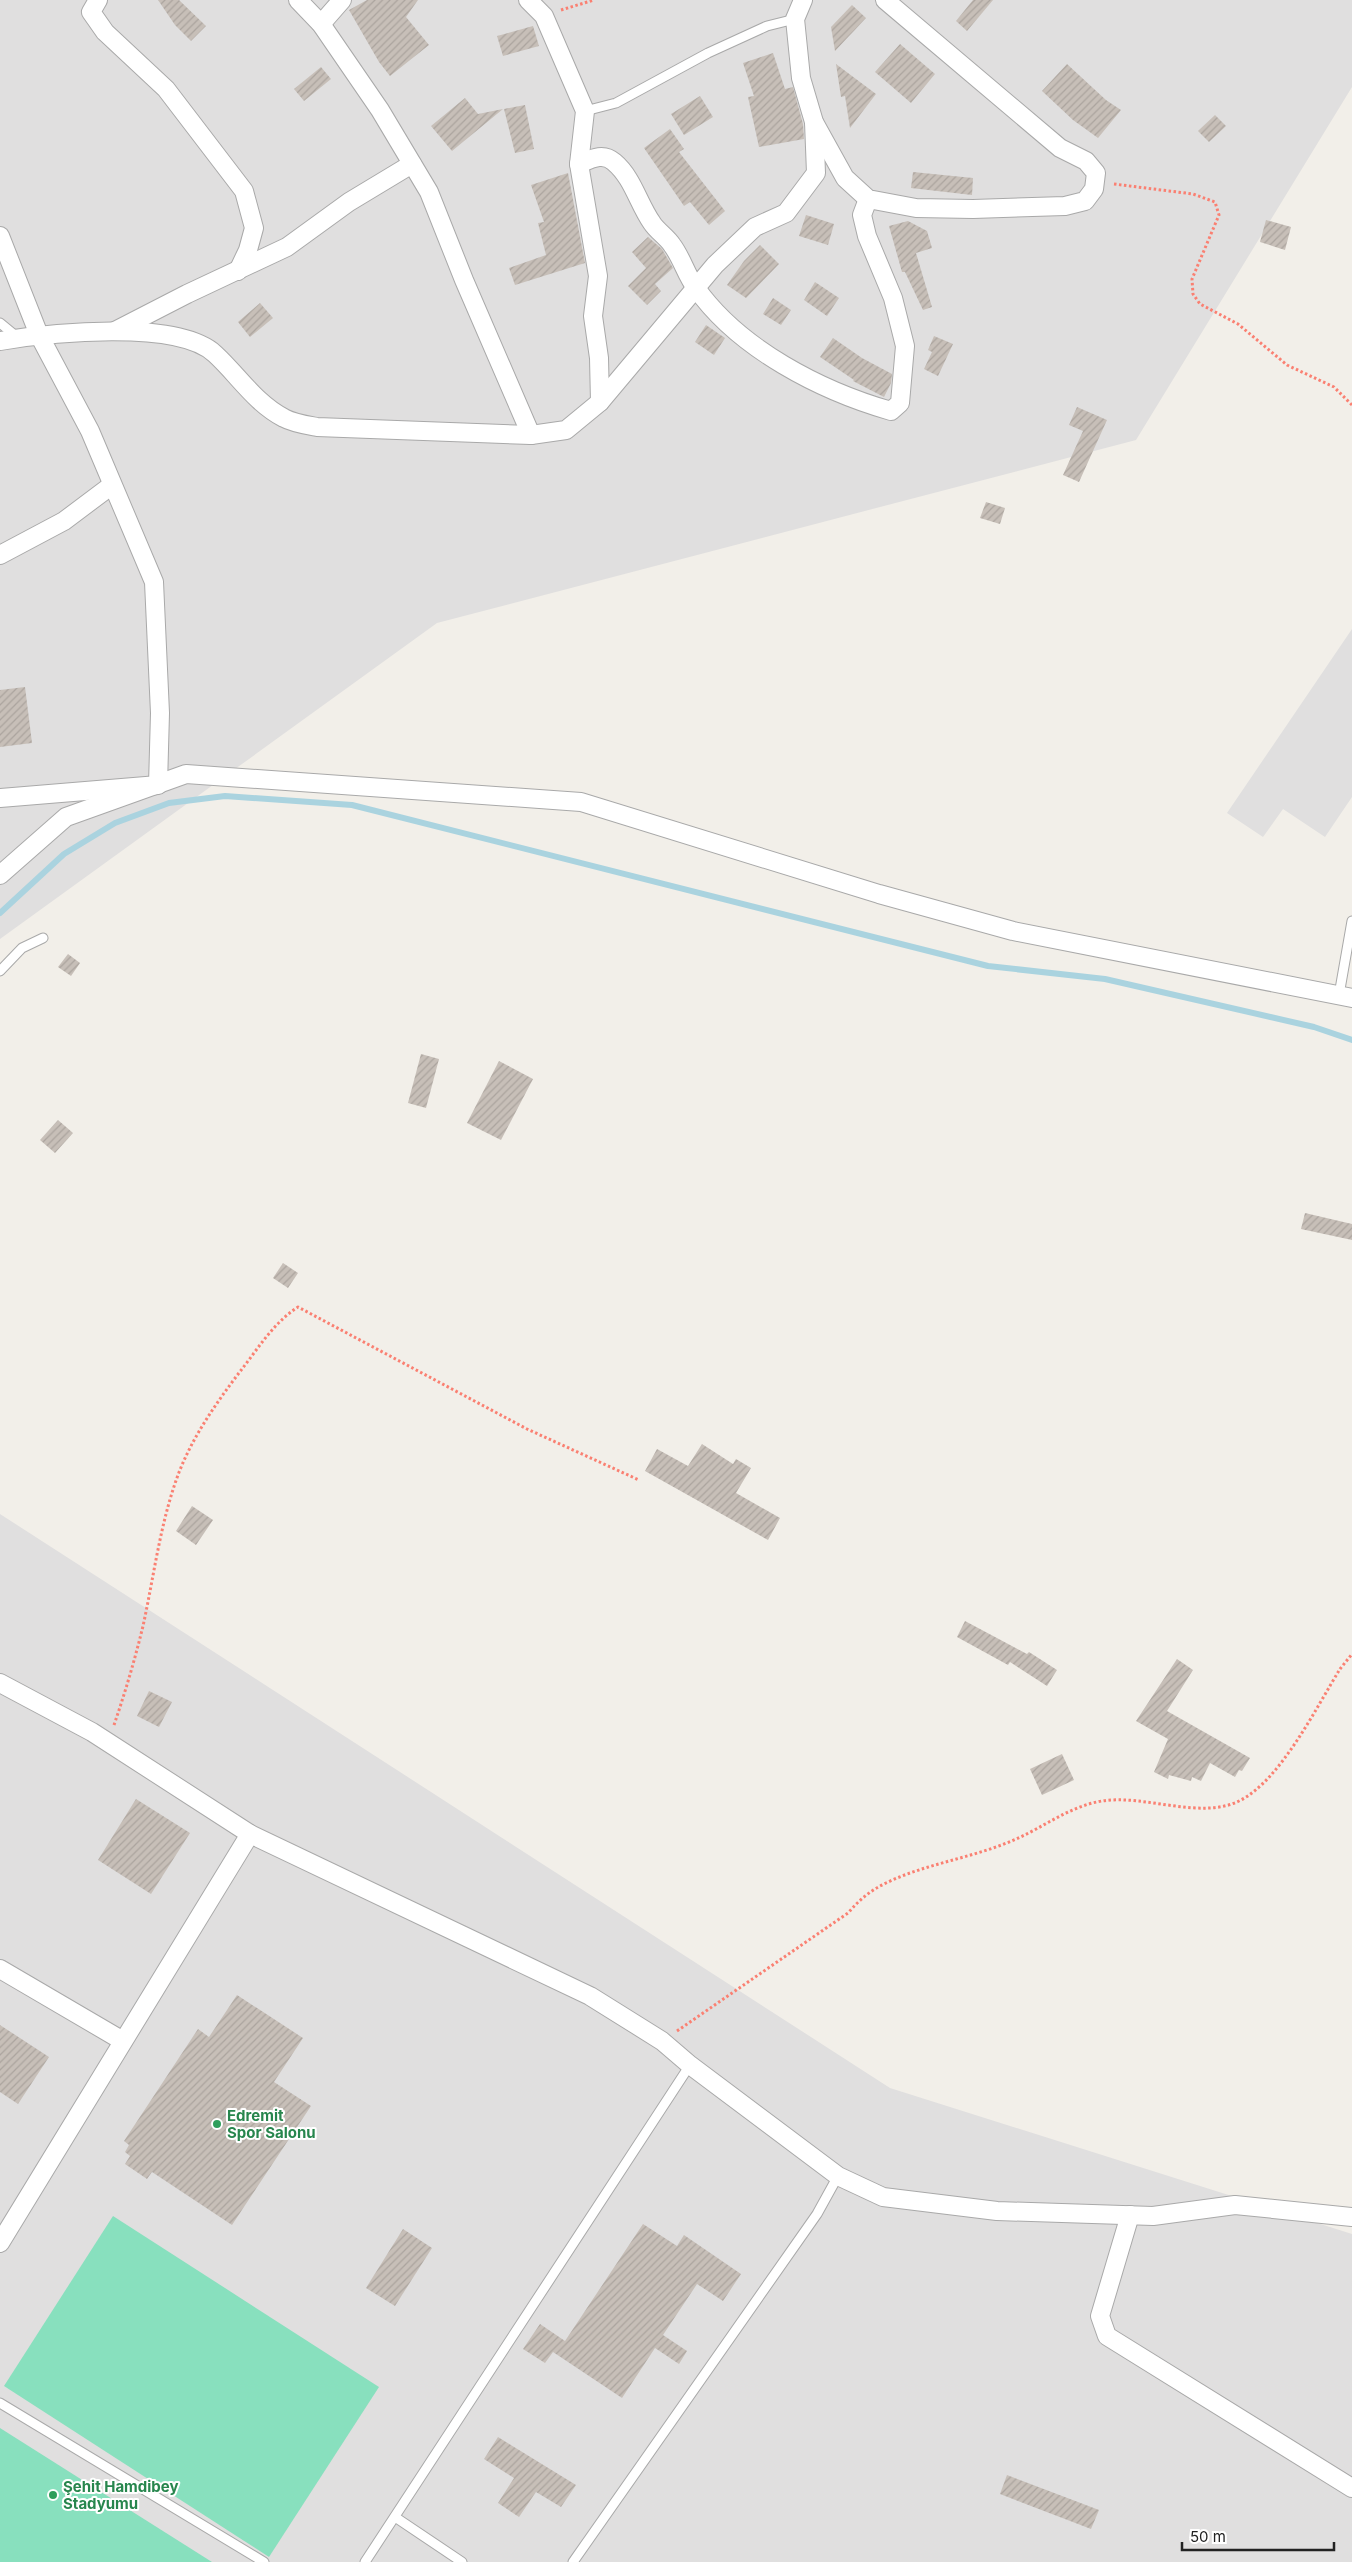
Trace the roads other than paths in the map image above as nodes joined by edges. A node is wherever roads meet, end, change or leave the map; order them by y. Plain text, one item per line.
1 (98, 0) edge
2 (298, 0) edge
3 (342, 0) edge
4 (528, 0) edge
5 (803, 0) edge
6 (886, 0) edge
7 (795, 19) junction
8 (321, 24) junction
9 (584, 111) junction
10 (814, 122) junction
11 (412, 164) junction
12 (579, 164) junction
13 (868, 199) junction
14 (0, 236) edge
15 (238, 271) junction
16 (695, 287) junction
17 (0, 323) edge
18 (113, 332) junction
19 (39, 335) junction
20 (18, 338) junction
21 (0, 342) edge
22 (600, 402) junction
23 (531, 435) junction
24 (112, 485) junction
25 (0, 555) edge
26 (158, 785) junction
27 (0, 798) edge
28 (0, 875) edge
29 (1352, 921) edge
30 (43, 938) dead end
31 (0, 971) edge
32 (1346, 997) edge
33 (0, 1682) edge
34 (250, 1834) junction
35 (0, 1969) edge
36 (123, 2041) junction
37 (690, 2065) junction
38 (838, 2176) junction
39 (1130, 2215) junction
40 (1352, 2217) edge
41 (0, 2243) edge
42 (0, 2403) edge
43 (1352, 2488) edge
44 (395, 2517) junction
45 (264, 2562) edge
46 (365, 2562) edge
47 (462, 2562) edge
48 (573, 2562) edge

1 - 15 street
2 - 8 street
3 - 8 street
4 - 9 street
5 - 7 street
6 - 13 street
7 - 9 lane
7 - 10 street
8 - 11 street
9 - 12 street
10 - 13 street
10 - 16 street
11 - 15 street
11 - 23 street
12 - 16 street
12 - 22 street
13 - 16 street
14 - 19 street
15 - 18 street
16 - 22 street
17 - 20 lane
18 - 19 street
18 - 23 street
19 - 20 street
19 - 24 street
20 - 21 street
22 - 23 street
24 - 25 street
24 - 26 street
26 - 27 street
26 - 28 street
26 - 32 street
29 - 32 lane
30 - 31 lane
33 - 34 street
34 - 36 street
34 - 37 street
35 - 36 street
36 - 41 street
37 - 38 street
37 - 44 lane
38 - 39 street
38 - 48 lane
39 - 40 street
39 - 43 street
42 - 45 lane
44 - 46 lane
44 - 47 lane

